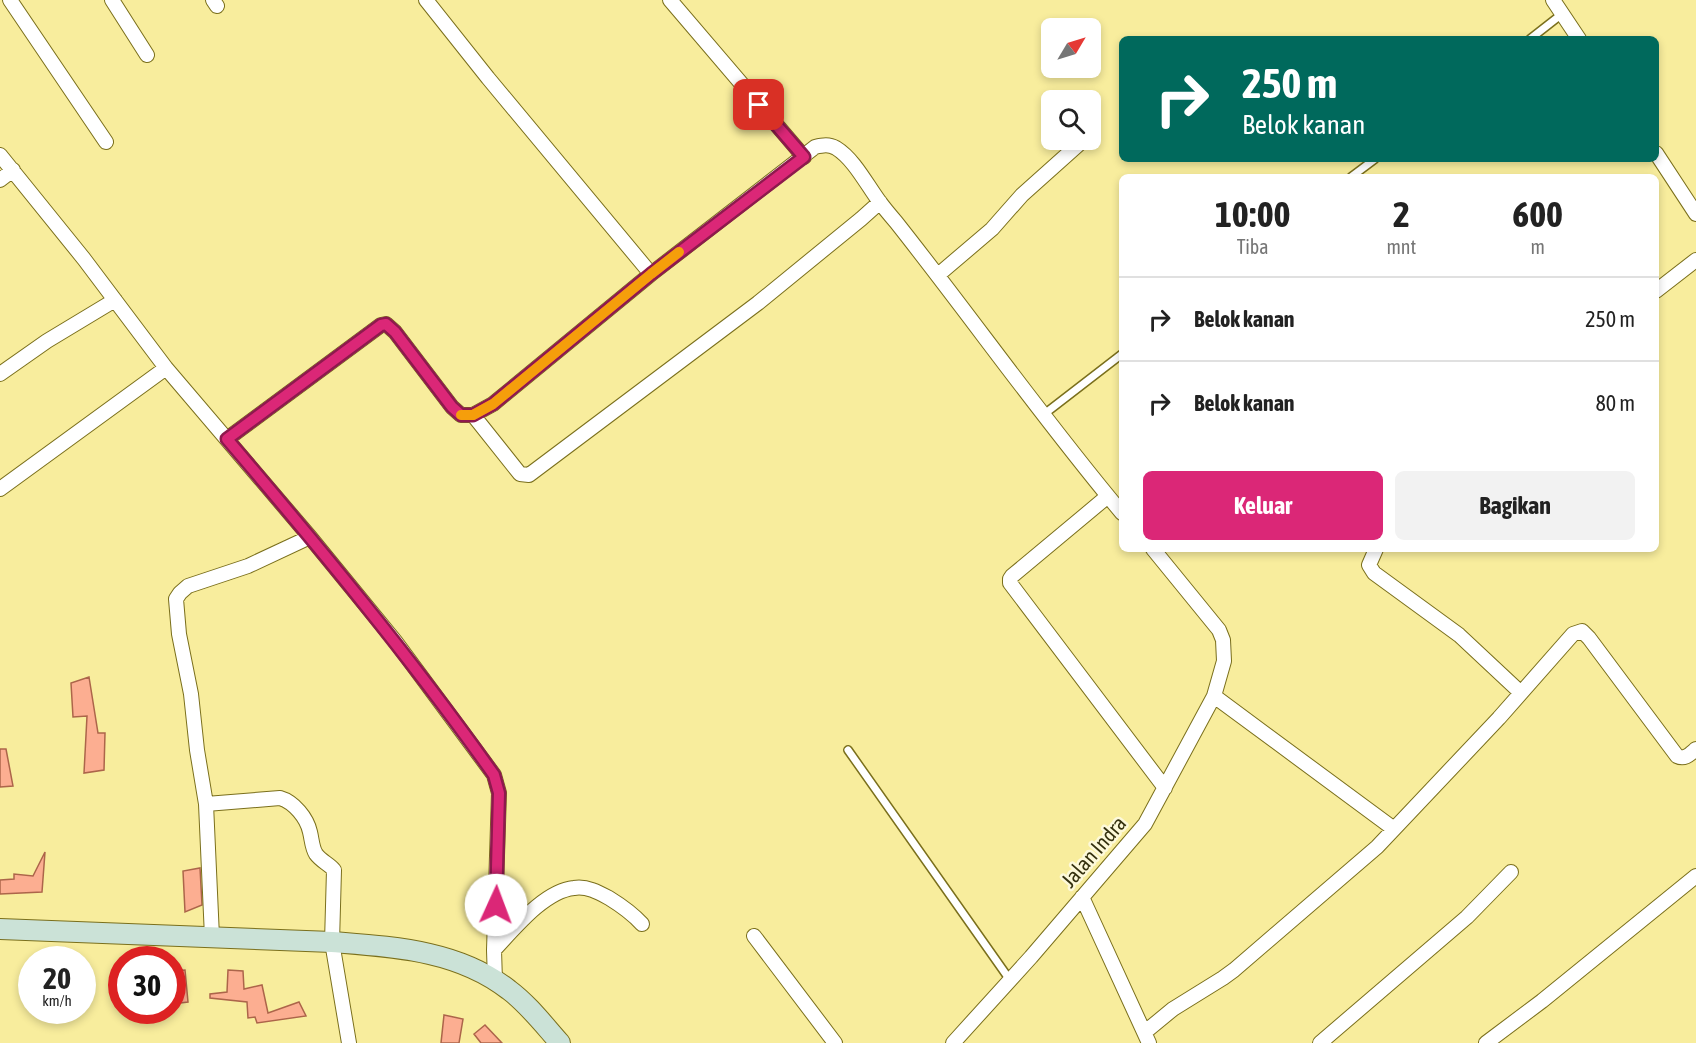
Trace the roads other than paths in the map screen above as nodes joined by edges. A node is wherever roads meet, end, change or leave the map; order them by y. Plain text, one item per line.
1 (112, 0) edge
2 (426, 0) edge
3 (670, 0) edge
4 (1553, 0) edge
5 (11, 1) edge
6 (1563, 14) junction
7 (1534, 36) edge
8 (1578, 36) edge
9 (147, 55) dead end
10 (106, 142) dead end
11 (1072, 150) edge
12 (0, 154) edge
13 (804, 157) junction
14 (1659, 158) edge
15 (1371, 162) edge
16 (13, 170) junction
17 (1356, 174) edge
18 (0, 180) edge
19 (880, 202) junction
20 (1696, 213) edge
21 (1696, 260) edge
22 (651, 274) junction
23 (938, 275) junction
24 (1659, 289) edge
25 (115, 300) junction
26 (1119, 356) edge
27 (166, 368) junction
28 (0, 374) edge
29 (473, 415) junction
30 (1043, 415) junction
31 (227, 439) junction
32 (0, 489) edge
33 (1108, 496) junction
34 (1119, 509) edge
35 (310, 537) junction
36 (1155, 552) edge
37 (1375, 552) edge
38 (1521, 693) junction
39 (1214, 696) junction
40 (1696, 749) edge
41 (848, 750) dead end
42 (1165, 788) junction
43 (206, 804) junction
44 (1394, 829) junction
45 (1511, 872) dead end
46 (1696, 876) edge
47 (1082, 897) junction
48 (642, 924) dead end
49 (0, 929) edge
50 (754, 936) dead end
51 (212, 937) junction
52 (332, 942) junction
53 (494, 950) junction
54 (1010, 980) junction
55 (495, 981) junction
56 (1147, 1037) edge
57 (349, 1043) edge
58 (560, 1043) edge
59 (835, 1043) edge
60 (953, 1043) edge
61 (1320, 1043) edge
62 (1486, 1043) edge

1 - 9 street
2 - 22 street
3 - 13 street
4 - 6 street
5 - 10 street
6 - 7 lane
6 - 8 street
11 - 23 street
12 - 16 street
13 - 19 street
13 - 22 street
14 - 20 street
15 - 17 lane
16 - 18 street
16 - 25 street
19 - 23 street
19 - 29 street
21 - 24 street
22 - 29 street
23 - 30 street
25 - 27 street
25 - 28 street
26 - 30 lane
27 - 31 street
27 - 32 street
29 - 31 street
30 - 33 street
31 - 35 street
33 - 34 street
33 - 42 street
35 - 43 street
35 - 53 street
36 - 39 street, Jalan Indra
37 - 38 street
38 - 40 street
38 - 44 street
39 - 42 street, Jalan Indra
39 - 44 street
41 - 54 lane
42 - 47 street, Jalan Indra
43 - 51 street
43 - 52 street
44 - 56 street
45 - 61 street
46 - 62 street
47 - 54 street, Jalan Indra
47 - 56 street
48 - 53 street
49 - 51 main road
50 - 59 street
51 - 52 main road
52 - 55 main road
52 - 57 street
53 - 55 street
54 - 60 street, Jalan Indra
55 - 58 main road

